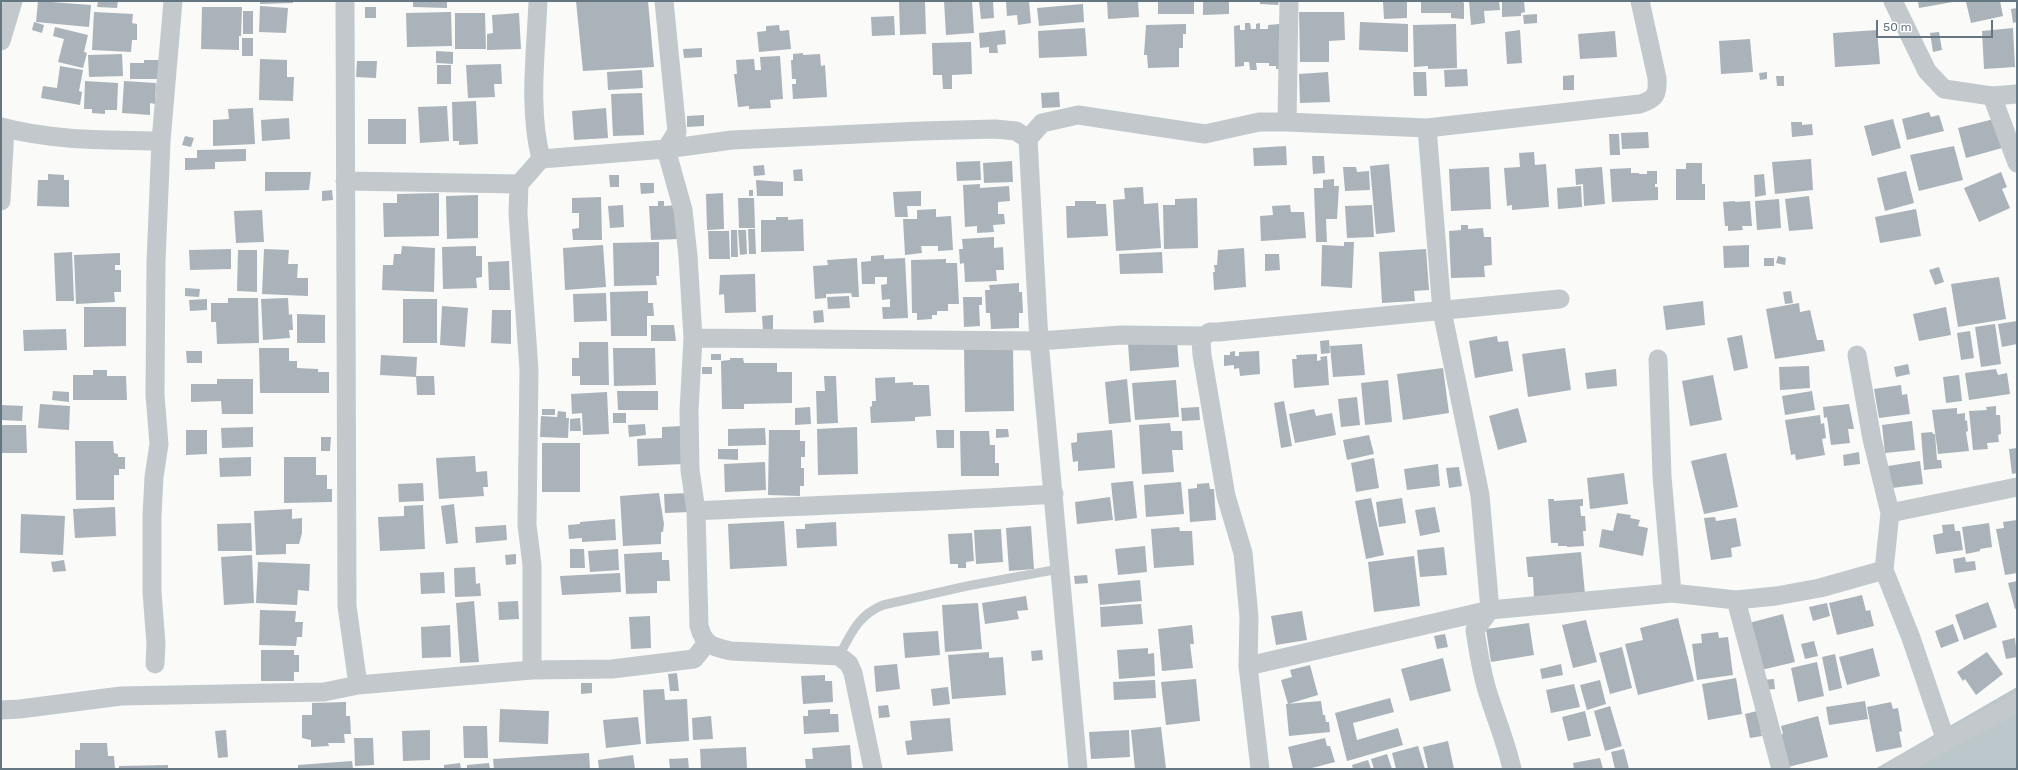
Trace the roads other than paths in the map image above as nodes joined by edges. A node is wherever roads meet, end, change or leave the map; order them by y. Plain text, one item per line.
1 (13, 1) edge
2 (173, 1) edge
3 (345, 1) edge
4 (538, 1) edge
5 (664, 1) edge
6 (1289, 1) edge
7 (1640, 1) edge
8 (1893, 1) edge
9 (1, 40) edge
10 (2017, 94) edge
11 (1992, 96) junction
12 (1287, 122) junction
13 (3, 127) edge
14 (1427, 128) junction
15 (1028, 139) junction
16 (161, 141) junction
17 (666, 149) junction
18 (540, 159) junction
19 (2017, 163) edge
20 (345, 181) junction
21 (519, 184) junction
22 (1, 201) edge
23 (1560, 299) dead end
24 (1442, 311) junction
25 (1204, 336) junction
26 (693, 338) junction
27 (1039, 341) junction
28 (1857, 355) dead end
29 (1658, 359) dead end
30 (2017, 487) edge
31 (1054, 494) junction
32 (696, 511) junction
33 (1890, 513) junction
34 (1059, 569) junction
35 (1884, 570) junction
36 (1672, 593) junction
37 (1736, 600) junction
38 (1490, 610) junction
39 (707, 642) junction
40 (839, 656) junction
41 (155, 664) dead end
42 (1248, 666) junction
43 (532, 670) junction
44 (358, 685) junction
45 (2017, 703) edge
46 (1, 710) edge
47 (1946, 741) junction
48 (874, 769) edge
49 (1078, 769) edge
50 (1260, 769) edge
51 (1512, 769) edge
52 (1781, 769) edge
53 (1894, 769) edge

1 - 9 street
2 - 16 street
3 - 20 street
4 - 18 street
5 - 17 street
6 - 12 street
7 - 14 street
8 - 11 street
10 - 11 street
11 - 19 street
12 - 14 street
12 - 15 street
13 - 16 street
13 - 22 street
14 - 24 street
15 - 17 street
15 - 27 street
16 - 41 street
17 - 18 street
17 - 26 street
18 - 21 street
20 - 21 street
20 - 44 street
21 - 43 street
23 - 24 street
24 - 25 street
24 - 38 street
25 - 27 street
25 - 42 street
26 - 27 street
26 - 32 street
27 - 31 street
28 - 33 street
29 - 36 street
30 - 33 street
31 - 32 street
31 - 34 street
32 - 39 street
33 - 35 street
34 - 40 lane
34 - 49 street
35 - 37 street
35 - 47 street
36 - 37 street
36 - 38 street
37 - 52 street
38 - 42 street
38 - 51 street
39 - 40 street
39 - 43 street
40 - 48 street
42 - 50 street
43 - 44 street
44 - 46 street
45 - 47 street
47 - 53 street

